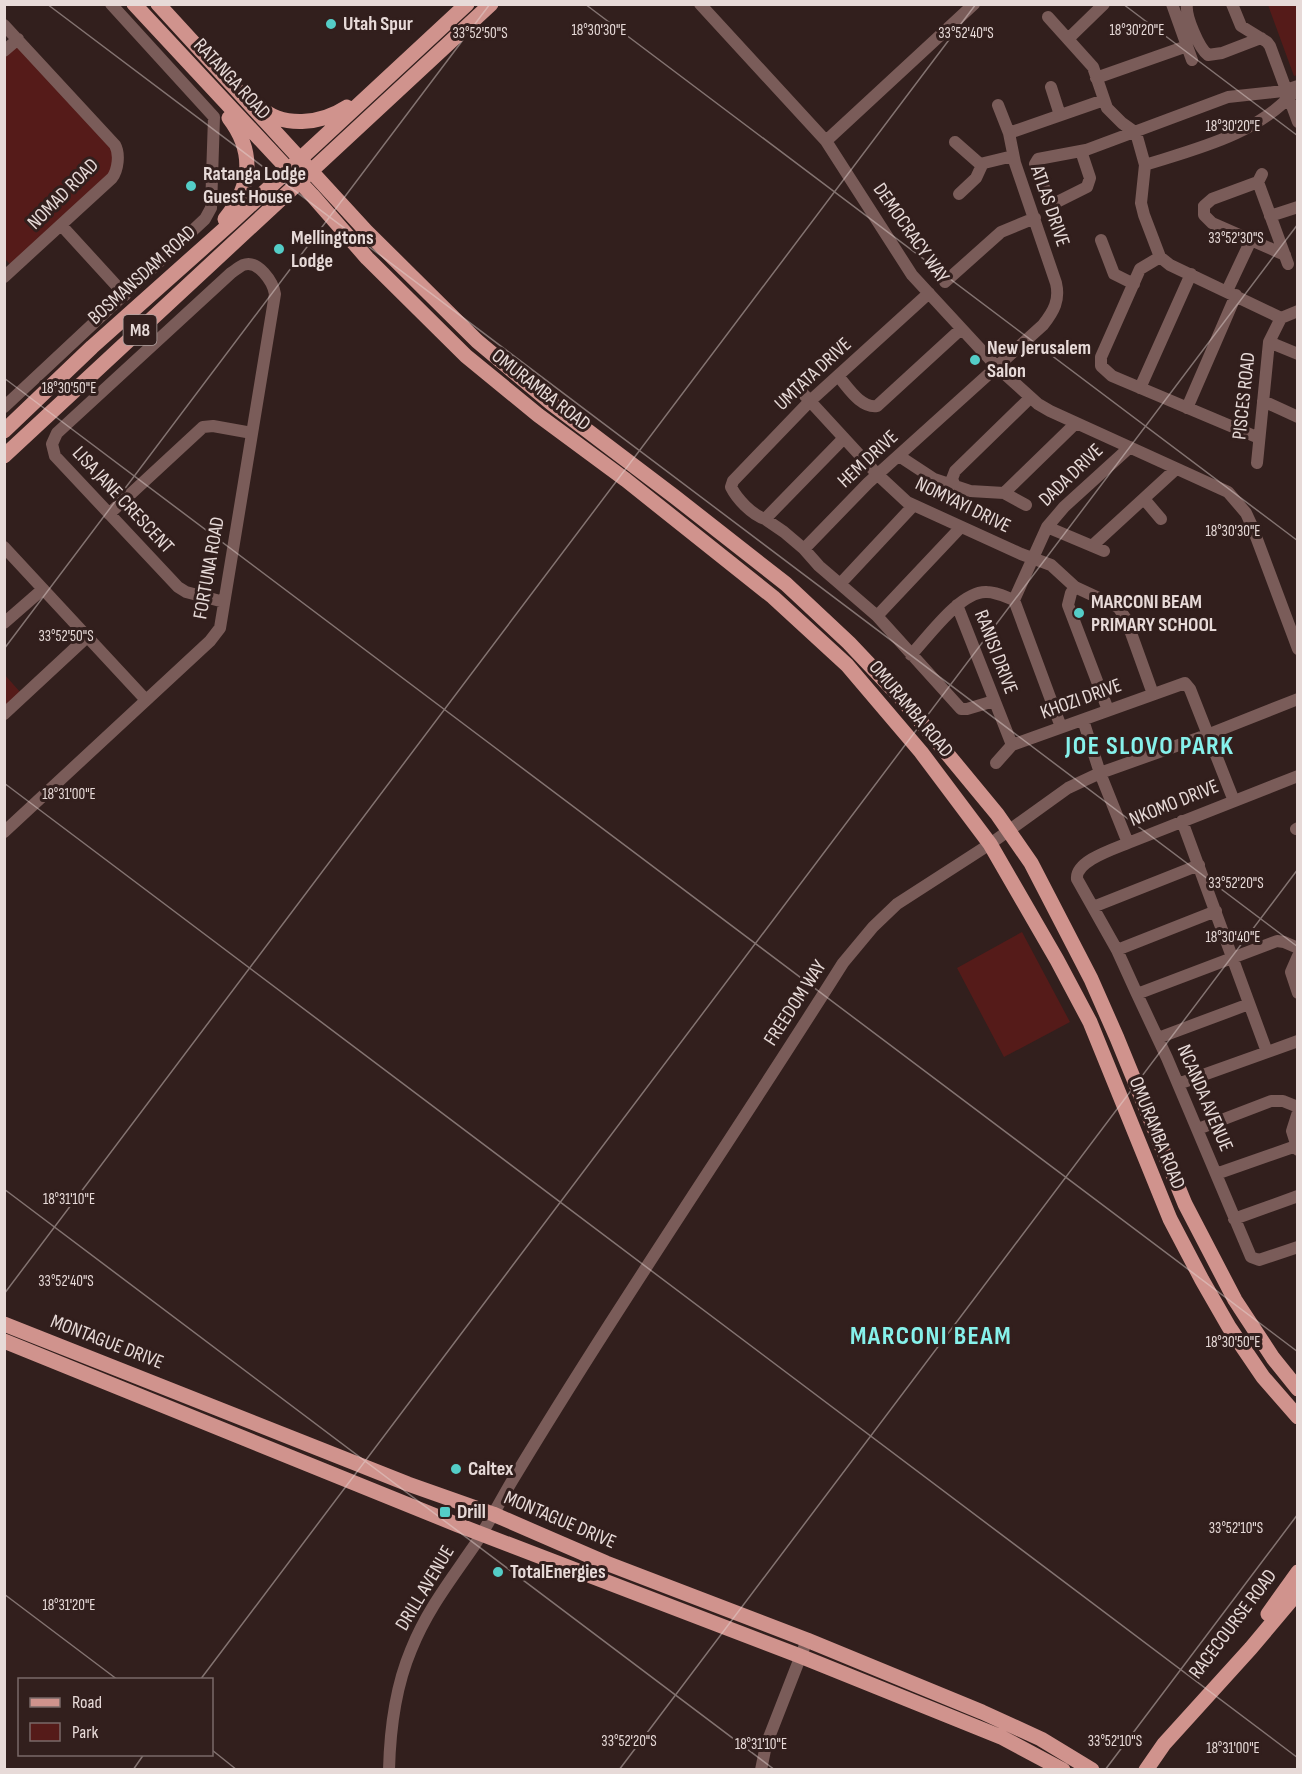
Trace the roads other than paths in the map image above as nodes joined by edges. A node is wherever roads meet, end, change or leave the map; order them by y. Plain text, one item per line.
1 (111, 4) edge
2 (134, 4) edge
3 (158, 4) edge
4 (467, 4) edge
5 (491, 4) edge
6 (700, 4) edge
7 (974, 4) edge
8 (1104, 4) edge
9 (1172, 4) edge
10 (1232, 4) edge
11 (1187, 5) edge
12 (1048, 17) dead end
13 (4, 25) edge
14 (18, 39) junction
15 (1068, 39) junction
16 (1261, 39) junction
17 (1187, 46) junction
18 (4, 51) edge
19 (200, 51) junction
20 (1192, 60) dead end
21 (188, 63) junction
22 (1096, 78) junction
23 (380, 85) junction
24 (1051, 87) dead end
25 (1293, 91) edge
26 (1104, 100) junction
27 (998, 105) dead end
28 (1060, 115) junction
29 (1298, 122) edge
30 (1009, 132) junction
31 (1136, 133) junction
32 (826, 141) junction
33 (956, 142) dead end
34 (1082, 151) junction
35 (1014, 156) junction
36 (293, 165) junction
37 (982, 165) junction
38 (1145, 165) junction
39 (305, 177) junction
40 (959, 194) dead end
41 (1298, 207) edge
42 (1270, 216) junction
43 (1035, 218) junction
44 (61, 225) junction
45 (1101, 240) dead end
46 (1251, 240) junction
47 (199, 251) junction
48 (1160, 257) junction
49 (4, 258) edge
50 (254, 265) joint
51 (9, 273) edge
52 (1191, 274) junction
53 (945, 282) dead end
54 (1134, 284) junction
55 (929, 293) junction
56 (1232, 293) junction
57 (125, 295) junction
58 (1298, 311) edge
59 (1281, 318) junction
60 (961, 329) junction
61 (1269, 342) junction
62 (1298, 354) edge
63 (997, 367) junction
64 (838, 376) junction
65 (797, 387) dead end
66 (1140, 388) junction
67 (1030, 398) junction
68 (1263, 401) junction
69 (809, 402) junction
70 (4, 407) edge
71 (1187, 408) junction
72 (1298, 417) edge
73 (1076, 423) junction
74 (4, 432) edge
75 (252, 433) junction
76 (844, 438) junction
77 (1259, 438) junction
78 (1130, 447) junction
79 (4, 456) edge
80 (899, 456) junction
81 (1257, 463) dead end
82 (1176, 469) junction
83 (878, 475) junction
84 (955, 486) junction
85 (1004, 494) junction
86 (1144, 499) junction
87 (1026, 505) dead end
88 (913, 506) junction
89 (109, 514) junction
90 (765, 519) junction
91 (1161, 519) dead end
92 (1047, 526) junction
93 (960, 527) junction
94 (4, 548) edge
95 (804, 549) junction
96 (1033, 556) junction
97 (840, 584) junction
98 (1075, 587) junction
99 (43, 589) junction
100 (1014, 600) junction
101 (224, 602) junction
102 (957, 605) junction
103 (877, 616) junction
104 (4, 623) edge
105 (87, 637) junction
106 (1298, 649) edge
107 (911, 655) junction
108 (1153, 694) junction
109 (1298, 699) edge
110 (146, 700) junction
111 (994, 701) junction
112 (1108, 710) junction
113 (4, 714) edge
114 (1083, 720) junction
115 (1061, 727) junction
116 (1207, 735) junction
117 (1012, 745) junction
118 (996, 763) dead end
119 (1100, 773) junction
120 (1298, 776) edge
121 (1233, 801) junction
122 (1182, 821) junction
123 (1010, 829) junction
124 (4, 832) edge
125 (1128, 843) junction
126 (990, 844) junction
127 (1199, 865) junction
128 (1077, 879) joint
129 (1093, 907) junction
130 (1216, 911) junction
131 (1298, 948) edge
132 (1117, 950) junction
133 (1298, 956) edge
134 (1233, 958) junction
135 (1298, 993) edge
136 (1137, 994) junction
137 (1249, 1004) junction
138 (1158, 1038) junction
139 (1298, 1041) edge
140 (1267, 1052) junction
141 (1178, 1084) junction
142 (1298, 1107) edge
143 (1298, 1112) edge
144 (1198, 1129) junction
145 (1297, 1148) edge
146 (1216, 1174) junction
147 (1298, 1196) edge
148 (1234, 1219) junction
149 (1298, 1247) edge
150 (4, 1324) edge
151 (4, 1341) edge
152 (1298, 1389) edge
153 (1298, 1417) edge
154 (493, 1514) junction
155 (481, 1534) junction
156 (1298, 1572) edge
157 (1298, 1592) edge
158 (807, 1640) junction
159 (800, 1656) junction
160 (1202, 1701) junction
161 (390, 1770) edge
162 (761, 1770) edge
163 (1063, 1770) edge
164 (1092, 1770) edge
165 (1146, 1770) edge

1 - 57 street
2 - 21 main road, RATANGA ROAD
3 - 19 main road, RATANGA ROAD
4 - 23 main road, BOSMANSDAM ROAD / M8
5 - 39 main road, BOSMANSDAM ROAD / M8
6 - 32 street, DEMOCRACY WAY
7 - 32 street
8 - 15 street
9 - 17 street
10 - 16 street
11 - 16 street
12 - 15 street
13 - 14 street, NOMAD ROAD
14 - 18 street
14 - 44 street, NOMAD ROAD
15 - 22 street
16 - 25 street
17 - 20 street
17 - 22 street
19 - 23 main road
19 - 36 main road, RATANGA ROAD
21 - 36 main road, RATANGA ROAD
21 - 47 main road
22 - 26 street
23 - 36 main road, BOSMANSDAM ROAD / M8
24 - 28 street
25 - 29 street
25 - 31 street
25 - 38 street
26 - 28 street
26 - 31 street
27 - 30 street, ATLAS DRIVE
28 - 30 street
30 - 35 street, ATLAS DRIVE
31 - 34 street
31 - 38 street
32 - 55 street, DEMOCRACY WAY
33 - 37 street
34 - 34 street
35 - 37 street
35 - 43 street, ATLAS DRIVE
36 - 39 main road, RATANGA ROAD
36 - 47 main road, BOSMANSDAM ROAD / M8
37 - 40 street
38 - 48 street
39 - 79 main road, BOSMANSDAM ROAD / M8
39 - 123 main road, OMURAMBA ROAD
39 - 126 main road, OMURAMBA ROAD
41 - 42 street
42 - 46 street
42 - 46 street
43 - 53 street
43 - 63 street, ATLAS DRIVE
44 - 51 street, NOMAD ROAD
44 - 57 street
45 - 54 street
46 - 56 street
47 - 74 main road, BOSMANSDAM ROAD / M8
48 - 52 street
48 - 54 street
49 - 51 street
50 - 75 street, FORTUNA ROAD
50 - 89 street, LISA JANE CRESCENT
52 - 56 street
52 - 66 street
54 - 66 street
55 - 60 street, DEMOCRACY WAY
55 - 64 street, UMTATA DRIVE
56 - 59 street
56 - 71 street
57 - 70 street
58 - 59 street
59 - 61 street, PISCES ROAD
60 - 63 street, DEMOCRACY WAY
60 - 64 street
61 - 62 street
61 - 68 street, PISCES ROAD
63 - 67 street, DEMOCRACY WAY
63 - 80 street, HEM DRIVE
64 - 69 street, UMTATA DRIVE
65 - 69 street, NOMYAYI DRIVE
66 - 71 street
67 - 73 street, DEMOCRACY WAY
67 - 84 street
68 - 72 street
68 - 77 street, PISCES ROAD
69 - 76 street, NOMYAYI DRIVE
69 - 90 street, UMTATA DRIVE
71 - 77 street
73 - 78 street, DEMOCRACY WAY
73 - 85 street
75 - 89 street
75 - 101 street, FORTUNA ROAD
76 - 83 street, NOMYAYI DRIVE
76 - 90 street
77 - 81 street, PISCES ROAD
78 - 82 street, DEMOCRACY WAY
78 - 92 street, DADA DRIVE
80 - 83 street, HEM DRIVE
80 - 84 street
82 - 86 street
82 - 106 street, DEMOCRACY WAY
83 - 88 street, NOMYAYI DRIVE
83 - 95 street, HEM DRIVE
84 - 85 street
85 - 87 street
86 - 91 street
86 - 92 street
88 - 93 street, NOMYAYI DRIVE
88 - 97 street
89 - 101 street, LISA JANE CRESCENT
90 - 95 street
92 - 96 street, DADA DRIVE
93 - 96 street, NOMYAYI DRIVE
93 - 103 street
94 - 99 street
95 - 97 street
96 - 98 street, NOMYAYI DRIVE
96 - 100 street, DADA DRIVE
97 - 103 street
98 - 108 street, NOMYAYI DRIVE
98 - 112 street
99 - 104 street
99 - 105 street
100 - 102 street
100 - 115 street
101 - 110 street, FORTUNA ROAD
102 - 107 street
102 - 111 street, RANISI DRIVE
103 - 107 street
105 - 110 street
105 - 113 street
107 - 111 street
108 - 112 street, KHOZI DRIVE
108 - 116 street, KHOZI DRIVE
109 - 116 street, FREEDOM WAY
110 - 124 street, FORTUNA ROAD
111 - 117 street, RANISI DRIVE
112 - 114 street, KHOZI DRIVE
114 - 115 street, KHOZI DRIVE
114 - 119 street
115 - 117 street, KHOZI DRIVE
116 - 119 street, FREEDOM WAY
116 - 121 street
117 - 118 street, KHOZI DRIVE
119 - 123 street, FREEDOM WAY
119 - 125 street
120 - 121 street, NKOMO DRIVE
121 - 122 street, NKOMO DRIVE
122 - 125 street, NKOMO DRIVE
122 - 127 street
123 - 126 street, FREEDOM WAY
123 - 152 main road, OMURAMBA ROAD
125 - 128 street, NKOMO DRIVE
126 - 153 main road, OMURAMBA ROAD
126 - 154 street, FREEDOM WAY
127 - 129 street
127 - 130 street
128 - 129 street, NCANDA AVENUE
129 - 132 street, NCANDA AVENUE
130 - 132 street
130 - 134 street
131 - 134 street
132 - 136 street, NCANDA AVENUE
133 - 135 street
134 - 136 street
134 - 137 street
136 - 138 street, NCANDA AVENUE
137 - 138 street
137 - 140 street
138 - 141 street, NCANDA AVENUE
139 - 140 street
140 - 141 street
141 - 144 street, NCANDA AVENUE
142 - 144 street
143 - 145 street
144 - 146 street, NCANDA AVENUE
145 - 146 street
146 - 148 street, NCANDA AVENUE
147 - 148 street
148 - 149 street, NCANDA AVENUE
150 - 154 main road, MONTAGUE DRIVE
151 - 155 main road, MONTAGUE DRIVE
154 - 155 street, FREEDOM WAY
154 - 158 main road, MONTAGUE DRIVE
155 - 159 main road, MONTAGUE DRIVE
155 - 161 street, DRILL AVENUE
156 - 160 main road, RACECOURSE ROAD
157 - 160 main road, RACECOURSE ROAD
158 - 159 street
158 - 164 main road, MONTAGUE DRIVE
159 - 162 street
159 - 163 main road, MONTAGUE DRIVE
160 - 165 main road, RACECOURSE ROAD

